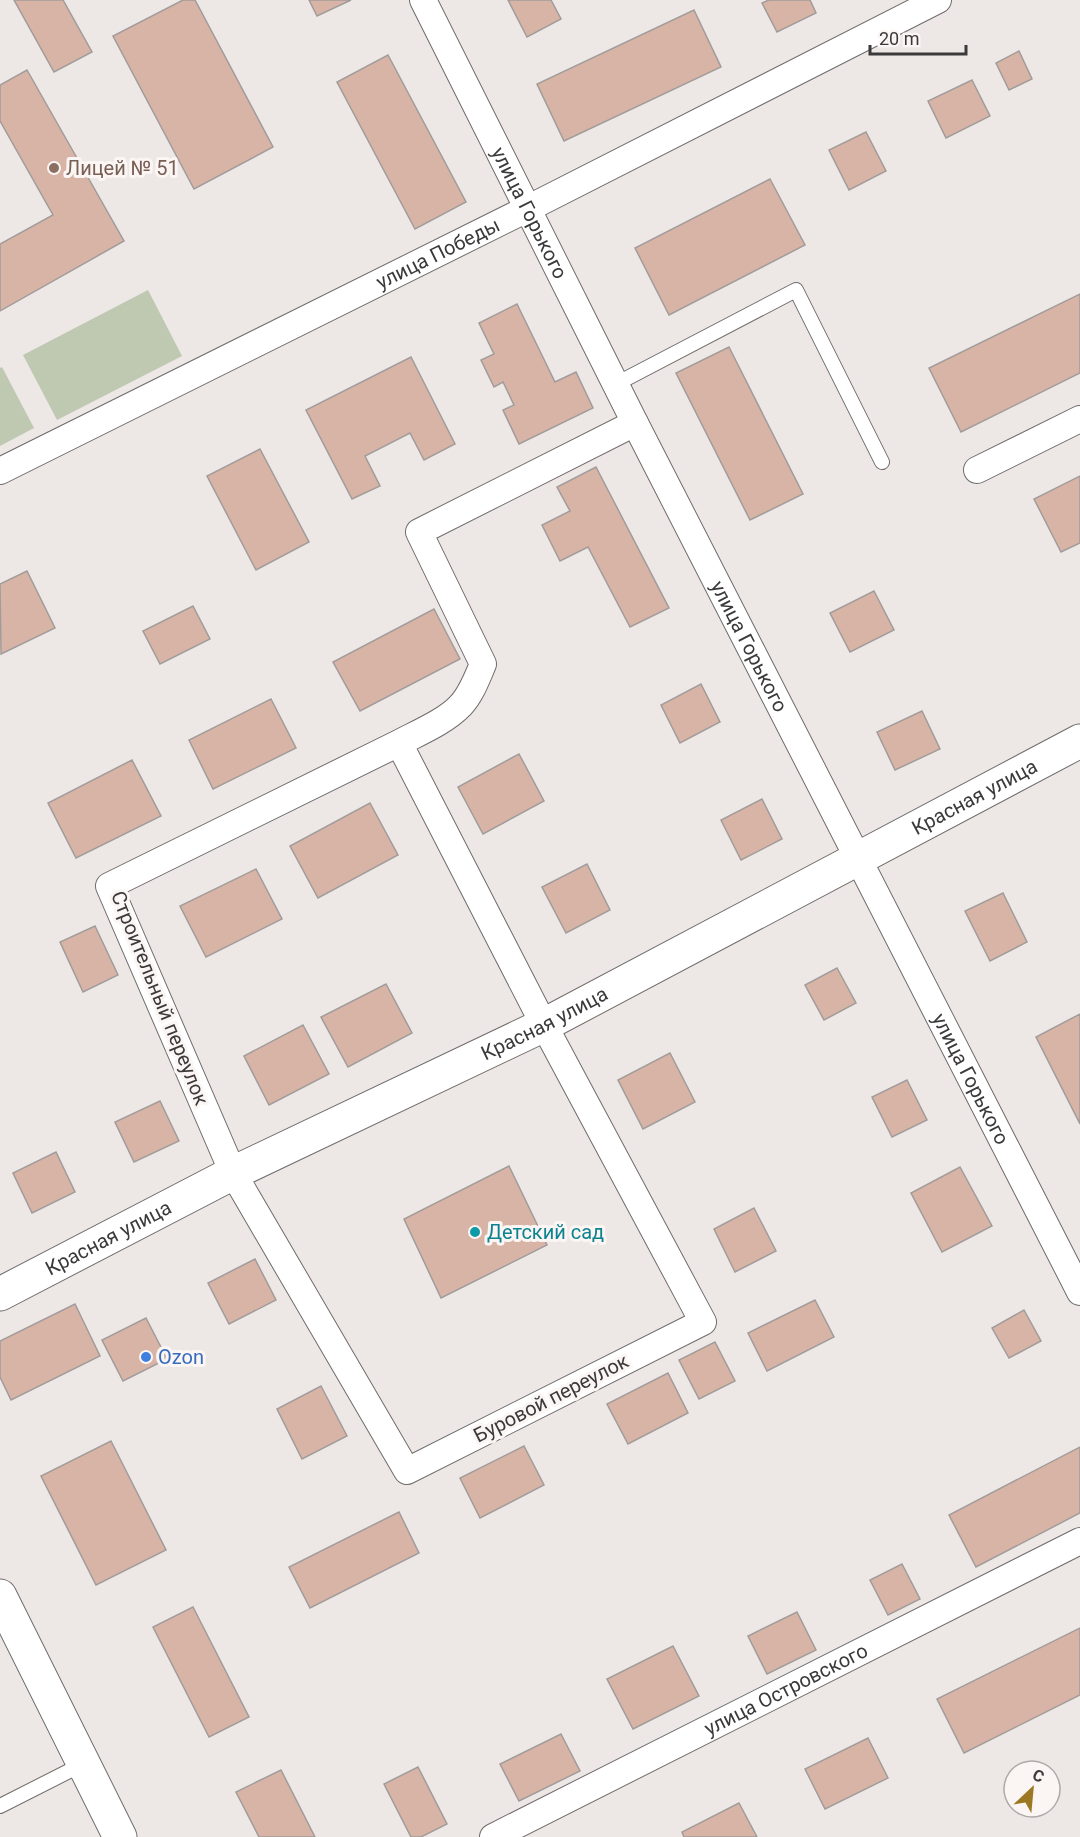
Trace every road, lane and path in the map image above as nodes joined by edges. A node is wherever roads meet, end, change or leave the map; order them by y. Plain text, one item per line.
1 (423, 0) edge
2 (938, 0) edge
3 (527, 209) junction
4 (616, 384) junction
5 (1080, 419) edge
6 (635, 423) junction
7 (882, 462) dead end
8 (977, 470) dead end
9 (0, 471) edge
10 (1080, 741) edge
11 (399, 743) junction
12 (859, 857) junction
13 (544, 1025) junction
14 (233, 1173) junction
15 (1080, 1292) edge
16 (0, 1294) edge
17 (1080, 1541) edge
18 (0, 1596) edge
19 (83, 1764) junction
20 (0, 1806) edge
21 (120, 1837) edge
22 (493, 1837) edge

1 - 3 street, улица Горького
2 - 3 street, улица Победы
3 - 4 street, улица Горького
3 - 9 street, улица Победы
4 - 6 street, улица Горького
4 - 7 lane
5 - 8 street
6 - 11 street, Строительный переулок
6 - 12 street, улица Горького
10 - 12 street, Красная улица
11 - 13 street
11 - 14 street, Строительный переулок
12 - 13 street, Красная улица
12 - 15 street, улица Горького
13 - 14 street, Красная улица
13 - 14 street, Буровой переулок
14 - 16 street, Красная улица
17 - 22 street, улица Островского
18 - 19 street
19 - 20 lane
19 - 21 street

